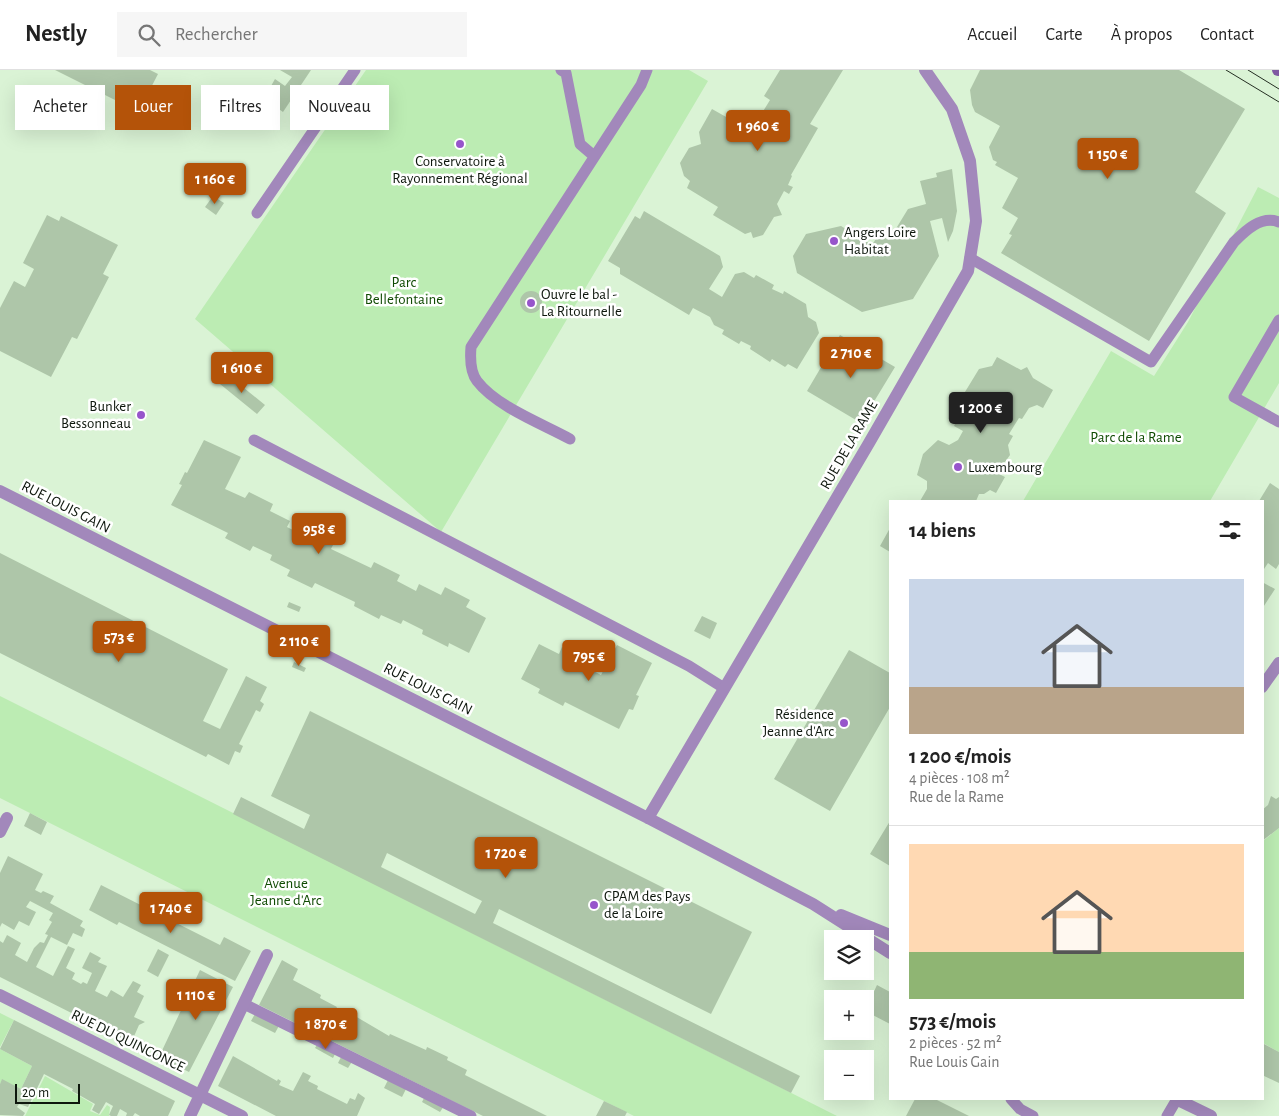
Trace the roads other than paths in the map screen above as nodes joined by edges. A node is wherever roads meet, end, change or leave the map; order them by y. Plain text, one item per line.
1 (355, 70) edge
2 (561, 70) edge
3 (647, 70) edge
4 (925, 70) edge
5 (594, 156) junction
6 (257, 214) dead end
7 (1279, 222) edge
8 (970, 258) junction
9 (1279, 320) edge
10 (1279, 422) edge
11 (570, 439) dead end
12 (254, 440) dead end
13 (0, 491) edge
14 (1279, 664) edge
15 (1264, 684) edge
16 (724, 688) junction
17 (7, 818) dead end
18 (648, 818) junction
19 (0, 832) edge
20 (813, 904) junction
21 (889, 935) edge
22 (889, 952) edge
23 (267, 955) dead end
24 (0, 995) edge
25 (244, 1004) junction
26 (200, 1095) junction
27 (1012, 1100) edge
28 (1175, 1100) edge
29 (1178, 1100) edge
30 (190, 1116) edge
31 (242, 1116) edge
32 (470, 1116) edge
33 (1033, 1116) edge
34 (1166, 1116) edge
35 (1212, 1116) edge

1 - 6 lane
2 - 5 lane
3 - 5 lane
4 - 8 street, RUE DE LA RAME
5 - 11 lane
7 - 8 lane
8 - 16 street, RUE DE LA RAME
9 - 10 lane
12 - 16 lane
13 - 18 street, RUE LOUIS GAIN
14 - 15 street
16 - 18 street, RUE DE LA RAME
17 - 19 street
18 - 20 street, RUE LOUIS GAIN
20 - 21 street, RUE LOUIS GAIN
20 - 22 street, RUE LOUIS GAIN
23 - 25 street
24 - 26 street, RUE DU QUINCONCE
25 - 26 street
25 - 32 lane
26 - 30 street
26 - 31 street, RUE DU QUINCONCE
27 - 33 lane
28 - 34 lane
29 - 35 street

